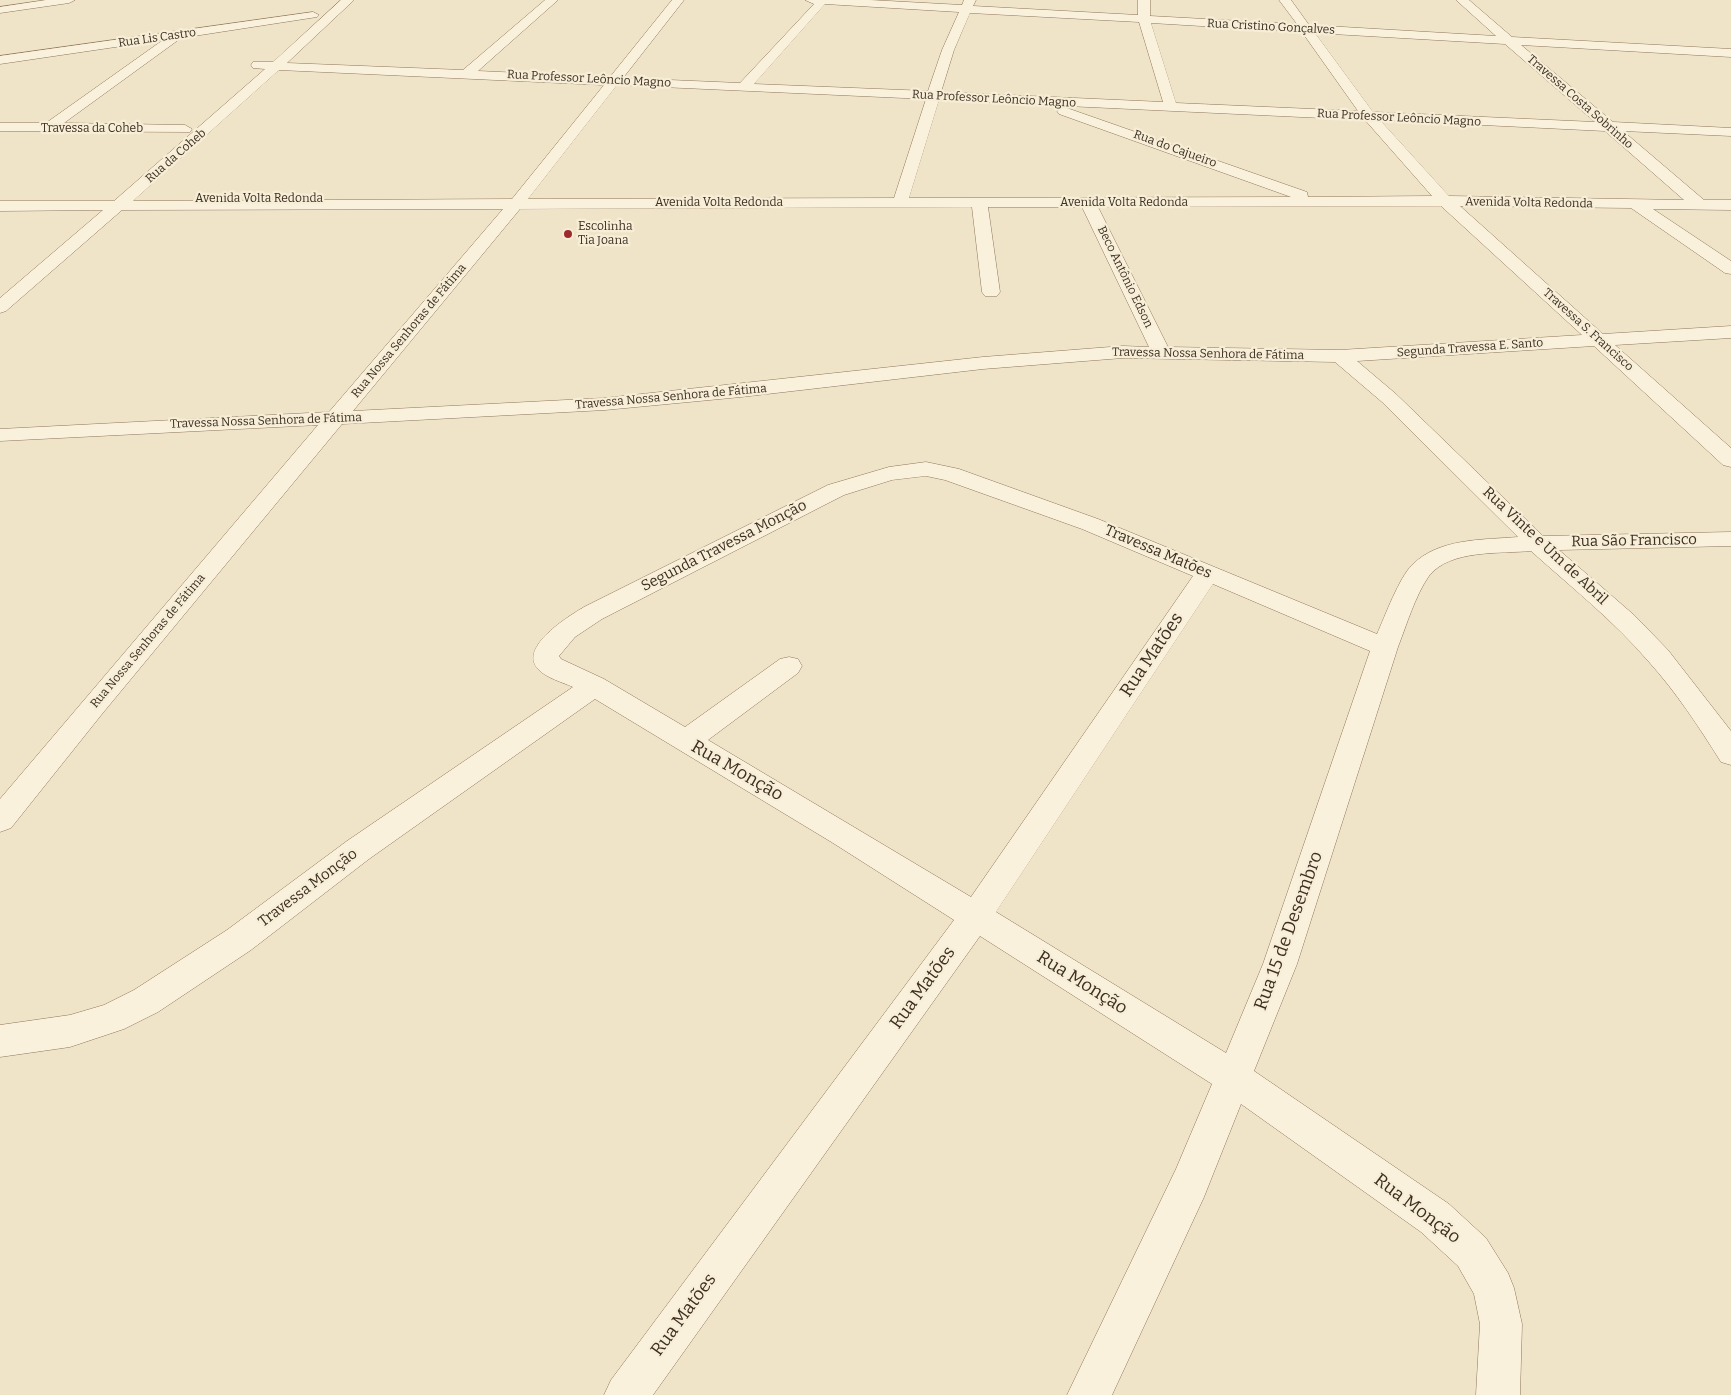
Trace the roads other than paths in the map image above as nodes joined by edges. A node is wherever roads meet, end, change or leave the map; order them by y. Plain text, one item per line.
1 (38, 0) edge
2 (69, 0) edge
3 (332, 0) edge
4 (348, 0) edge
5 (552, 0) edge
6 (678, 0) edge
7 (819, 0) edge
8 (1144, 0) edge
9 (1285, 0) edge
10 (1462, 0) edge
11 (0, 5) edge
12 (967, 5) edge
13 (0, 10) edge
14 (313, 15) junction
15 (1144, 20) junction
16 (1304, 29) junction
17 (178, 35) junction
18 (1508, 40) junction
19 (1731, 53) edge
20 (0, 60) edge
21 (257, 64) junction
22 (276, 65) junction
23 (468, 73) junction
24 (615, 80) junction
25 (744, 87) junction
26 (932, 96) junction
27 (1030, 101) junction
28 (1171, 107) junction
29 (1369, 116) junction
30 (0, 127) edge
31 (1609, 127) junction
32 (48, 128) junction
33 (185, 129) junction
34 (1731, 132) edge
35 (0, 200) edge
36 (1445, 201) junction
37 (114, 202) junction
38 (1319, 202) junction
39 (518, 203) junction
40 (900, 203) junction
41 (979, 203) junction
42 (1088, 203) junction
43 (1635, 204) junction
44 (1698, 204) junction
45 (1731, 205) edge
46 (0, 206) edge
47 (1731, 269) edge
48 (0, 288) edge
49 (991, 292) dead end
50 (0, 306) edge
51 (1731, 332) edge
52 (1600, 339) junction
53 (1161, 352) junction
54 (1340, 356) junction
55 (337, 418) junction
56 (0, 435) edge
57 (1731, 460) edge
58 (926, 468) joint
59 (1731, 540) edge
60 (1537, 543) junction
61 (1208, 573) junction
62 (1385, 647) junction
63 (547, 662) joint
64 (789, 666) dead end
65 (594, 686) junction
66 (686, 741) junction
67 (1731, 754) edge
68 (0, 820) edge
69 (975, 917) junction
70 (0, 1041) edge
71 (1233, 1077) junction
72 (626, 1395) edge
73 (1089, 1395) edge
74 (1498, 1395) edge

1 - 11 street
2 - 13 street
3 - 14 street, Rua da Coheb
4 - 22 street, Rua da Coheb
5 - 23 street
6 - 24 street, Rua Nossa Senhoras de Fátima
7 - 12 street, Rua Cristino Gonçalves
7 - 25 street
8 - 15 street
9 - 16 street, Travessa S. Francisco
10 - 18 street, Travessa Costa Sobrinho
12 - 15 street, Rua Cristino Gonçalves
12 - 26 street
14 - 17 street, Rua Lis Castro
14 - 21 street, Rua da Coheb
15 - 16 street, Rua Cristino Gonçalves
15 - 28 street
16 - 18 street, Rua Cristino Gonçalves
16 - 29 street, Travessa S. Francisco
17 - 20 street, Rua Lis Castro
17 - 32 street
18 - 19 street, Rua Cristino Gonçalves
18 - 31 street, Travessa Costa Sobrinho
21 - 22 street, Rua Professor Leôncio Magno
21 - 33 street, Rua da Coheb
22 - 23 street, Rua Professor Leôncio Magno
22 - 37 street, Rua da Coheb
23 - 24 street, Rua Professor Leôncio Magno
24 - 25 street, Rua Professor Leôncio Magno
24 - 39 street, Rua Nossa Senhoras de Fátima
25 - 26 street, Rua Professor Leôncio Magno
26 - 27 street, Rua Professor Leôncio Magno
26 - 40 street
27 - 28 street, Rua Professor Leôncio Magno
27 - 38 street, Rua do Cajueiro
28 - 29 street, Rua Professor Leôncio Magno
29 - 31 street, Rua Professor Leôncio Magno
29 - 36 street, Travessa S. Francisco
30 - 32 street, Travessa da Coheb
31 - 34 street, Rua Professor Leôncio Magno
31 - 44 street, Travessa Costa Sobrinho
32 - 33 street, Travessa da Coheb
33 - 37 street, Rua da Coheb
35 - 37 street, Avenida Volta Redonda
36 - 38 street, Avenida Volta Redonda
36 - 43 street, Avenida Volta Redonda
36 - 52 street, Travessa S. Francisco
37 - 39 street, Avenida Volta Redonda
37 - 46 street, Avenida Volta Redonda
37 - 48 street, Rua da Coheb
37 - 50 street, Rua da Coheb
38 - 42 street, Avenida Volta Redonda
39 - 40 street, Avenida Volta Redonda
39 - 55 street, Rua Nossa Senhoras de Fátima
40 - 41 street, Avenida Volta Redonda
41 - 42 street, Avenida Volta Redonda
41 - 49 street
42 - 53 street, Beco Antônio Edson
43 - 44 street, Avenida Volta Redonda
43 - 47 street
44 - 45 street, Avenida Volta Redonda
51 - 52 street, Segunda Travessa E. Santo
52 - 54 street, Segunda Travessa E. Santo
52 - 57 street, Travessa S. Francisco
53 - 54 street, Travessa Nossa Senhora de Fátima
53 - 55 street, Travessa Nossa Senhora de Fátima
54 - 60 street, Rua Vinte e Um de Abril
55 - 56 street, Travessa Nossa Senhora de Fátima
55 - 68 street, Rua Nossa Senhoras de Fátima
58 - 61 street, Travessa Matões
58 - 63 street, Segunda Travessa Monção
59 - 60 street, Rua São Francisco
60 - 62 street, Rua 15 de Desembro
60 - 67 street, Rua Vinte e Um de Abril
61 - 62 street, Travessa Matões
61 - 69 street, Rua Matões
62 - 71 street, Rua 15 de Desembro
63 - 65 street, Rua Monção
64 - 66 street
65 - 66 street, Rua Monção
65 - 70 street, Travessa Monção
66 - 69 street, Rua Monção
69 - 71 street, Rua Monção
69 - 72 street, Rua Matões
71 - 73 street, Rua 15 de Desembro
71 - 74 street, Rua Monção

